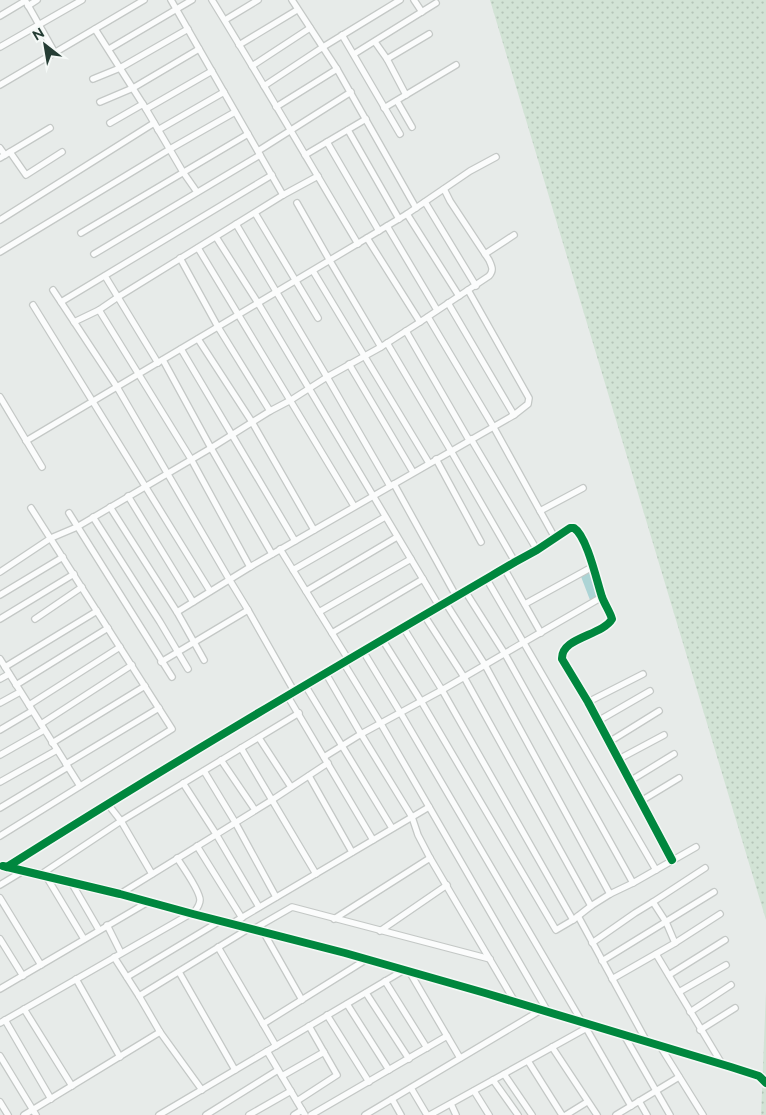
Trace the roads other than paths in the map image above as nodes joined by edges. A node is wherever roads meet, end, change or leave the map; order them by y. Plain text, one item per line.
1 (37, 0) edge
2 (82, 0) edge
3 (144, 0) edge
4 (171, 0) edge
5 (192, 0) edge
6 (258, 0) edge
7 (292, 0) edge
8 (400, 0) edge
9 (414, 0) edge
10 (214, 1) edge
11 (26, 2) edge
12 (436, 3) dead end
13 (176, 9) junction
14 (297, 10) junction
15 (422, 12) junction
16 (0, 16) edge
17 (225, 20) junction
18 (39, 25) junction
19 (310, 28) junction
20 (95, 29) junction
21 (188, 29) junction
22 (430, 34) dead end
23 (342, 36) junction
24 (375, 42) junction
25 (239, 45) junction
26 (323, 47) junction
27 (0, 48) edge
28 (109, 49) junction
29 (200, 49) junction
30 (55, 52) junction
31 (354, 54) junction
32 (387, 59) junction
33 (456, 65) dead end
34 (252, 66) junction
35 (120, 68) junction
36 (337, 69) junction
37 (212, 71) junction
38 (92, 79) dead end
39 (0, 85) edge
40 (264, 86) junction
41 (132, 88) junction
42 (224, 92) junction
43 (351, 92) junction
44 (406, 95) junction
45 (397, 101) junction
46 (100, 102) dead end
47 (144, 107) junction
48 (276, 107) junction
49 (384, 108) junction
50 (235, 112) junction
51 (366, 119) junction
52 (110, 123) dead end
53 (154, 123) junction
54 (412, 127) dead end
55 (50, 128) dead end
56 (158, 130) junction
57 (291, 130) junction
58 (348, 130) junction
59 (248, 134) junction
60 (400, 134) dead end
61 (327, 142) junction
62 (0, 148) edge
63 (170, 149) junction
64 (62, 152) dead end
65 (259, 153) junction
66 (5, 155) edge
67 (305, 155) junction
68 (496, 157) dead end
69 (183, 172) junction
70 (272, 175) junction
71 (318, 176) junction
72 (444, 189) junction
73 (197, 192) junction
74 (283, 195) junction
75 (425, 202) junction
76 (297, 203) dead end
77 (416, 208) junction
78 (254, 213) junction
79 (407, 214) junction
80 (399, 219) junction
81 (0, 220) edge
82 (236, 224) junction
83 (387, 226) junction
84 (379, 231) junction
85 (81, 233) dead end
86 (514, 236) dead end
87 (216, 237) junction
88 (367, 238) junction
89 (358, 244) junction
90 (198, 248) junction
91 (0, 252) edge
92 (94, 254) dead end
93 (485, 254) junction
94 (180, 258) junction
95 (330, 261) junction
96 (313, 271) junction
97 (105, 276) junction
98 (295, 281) junction
99 (476, 286) junction
100 (53, 290) dead end
101 (468, 290) junction
102 (276, 292) junction
103 (459, 296) junction
104 (118, 297) junction
105 (61, 302) junction
106 (258, 303) junction
107 (448, 303) junction
108 (33, 305) dead end
109 (100, 310) junction
110 (437, 310) junction
111 (238, 315) junction
112 (428, 317) junction
113 (318, 318) dead end
114 (74, 322) junction
115 (420, 322) junction
116 (218, 327) junction
117 (406, 331) junction
118 (198, 339) junction
119 (384, 345) junction
120 (181, 349) junction
121 (365, 356) junction
122 (160, 361) junction
123 (349, 364) junction
124 (139, 374) junction
125 (327, 377) junction
126 (117, 387) junction
127 (308, 388) junction
128 (0, 397) edge
129 (290, 400) junction
130 (93, 401) junction
131 (270, 411) junction
132 (514, 415) junction
133 (252, 422) junction
134 (493, 426) junction
135 (232, 434) junction
136 (470, 439) junction
137 (26, 441) junction
138 (211, 448) junction
139 (451, 451) junction
140 (191, 459) junction
141 (436, 460) junction
142 (429, 463) junction
143 (42, 467) dead end
144 (413, 472) junction
145 (168, 473) junction
146 (392, 485) junction
147 (145, 486) junction
148 (583, 488) dead end
149 (128, 496) junction
150 (372, 496) junction
151 (354, 506) junction
152 (110, 507) junction
153 (31, 508) dead end
154 (540, 511) junction
155 (68, 513) dead end
156 (385, 516) junction
157 (93, 517) junction
158 (77, 527) junction
159 (314, 530) junction
160 (397, 537) junction
161 (51, 538) junction
162 (555, 538) junction
163 (295, 540) junction
164 (481, 542) dead end
165 (280, 550) junction
166 (537, 550) junction
167 (272, 554) junction
168 (63, 557) junction
169 (410, 559) junction
170 (514, 562) junction
171 (594, 566) junction
172 (250, 567) junction
173 (504, 568) junction
174 (293, 570) junction
175 (0, 572) edge
176 (74, 574) junction
177 (486, 578) junction
178 (229, 579) junction
179 (423, 579) junction
180 (82, 588) junction
181 (210, 591) junction
182 (465, 591) junction
183 (306, 592) junction
184 (0, 595) edge
185 (456, 596) junction
186 (602, 598) junction
187 (193, 602) junction
188 (442, 604) junction
189 (525, 604) junction
190 (248, 610) junction
191 (97, 611) junction
192 (177, 612) junction
193 (319, 612) junction
194 (424, 614) junction
195 (0, 619) edge
196 (35, 619) dead end
197 (403, 627) junction
198 (108, 628) junction
199 (332, 633) junction
200 (541, 633) junction
201 (382, 639) junction
202 (194, 642) junction
203 (523, 643) junction
204 (120, 647) junction
205 (363, 651) junction
206 (178, 652) junction
207 (505, 654) junction
208 (0, 659) edge
209 (204, 660) dead end
210 (346, 661) junction
211 (161, 662) junction
212 (132, 665) junction
213 (485, 665) junction
214 (5, 667) junction
215 (188, 669) dead end
216 (325, 672) junction
217 (9, 674) junction
218 (643, 674) dead end
219 (172, 677) dead end
220 (464, 677) junction
221 (0, 679) edge
222 (305, 685) junction
223 (16, 686) junction
224 (145, 686) junction
225 (442, 690) junction
226 (294, 691) junction
227 (650, 691) dead end
228 (20, 692) junction
229 (287, 695) junction
230 (421, 701) junction
231 (588, 702) junction
232 (0, 703) edge
233 (29, 705) junction
234 (159, 708) junction
235 (32, 711) junction
236 (659, 711) dead end
237 (400, 712) junction
238 (298, 713) junction
239 (598, 721) junction
240 (41, 724) junction
241 (381, 724) junction
242 (0, 730) edge
243 (44, 730) junction
244 (361, 734) junction
245 (664, 735) dead end
246 (259, 738) junction
247 (609, 742) junction
248 (52, 743) junction
249 (342, 746) junction
250 (241, 748) junction
251 (57, 750) junction
252 (674, 754) dead end
253 (0, 755) edge
254 (324, 757) junction
255 (618, 759) junction
256 (221, 760) junction
257 (328, 763) junction
258 (67, 766) junction
259 (204, 771) junction
260 (309, 776) junction
261 (679, 778) dead end
262 (630, 781) junction
263 (0, 782) edge
264 (183, 783) junction
265 (80, 786) junction
266 (292, 787) junction
267 (272, 800) junction
268 (641, 801) junction
269 (107, 803) junction
270 (429, 806) junction
271 (0, 808) edge
272 (254, 810) junction
273 (412, 817) junction
274 (122, 821) junction
275 (235, 822) junction
276 (392, 828) junction
277 (216, 834) junction
278 (0, 836) edge
279 (373, 840) junction
280 (197, 846) junction
281 (696, 847) dead end
282 (352, 852) junction
283 (177, 858) junction
284 (430, 858) junction
285 (672, 860) junction
286 (0, 866) edge
287 (7, 867) junction
288 (705, 868) dead end
289 (656, 870) junction
290 (23, 871) junction
291 (152, 874) junction
292 (316, 874) junction
293 (43, 876) junction
294 (71, 882) junction
295 (633, 883) junction
296 (0, 885) edge
297 (447, 885) junction
298 (714, 892) dead end
299 (120, 894) junction
300 (610, 894) junction
301 (276, 897) junction
302 (0, 898) edge
303 (148, 902) junction
304 (653, 902) junction
305 (592, 906) junction
306 (259, 907) junction
307 (192, 914) junction
308 (720, 914) dead end
309 (242, 918) junction
310 (575, 918) junction
311 (334, 919) junction
312 (220, 921) junction
313 (666, 922) junction
314 (231, 924) junction
315 (107, 925) junction
316 (250, 929) junction
317 (98, 930) junction
318 (380, 931) junction
319 (264, 933) junction
320 (0, 939) edge
321 (84, 939) junction
322 (725, 940) dead end
323 (592, 942) junction
324 (675, 943) junction
325 (218, 948) junction
326 (121, 953) junction
327 (656, 954) junction
328 (114, 958) junction
329 (367, 959) junction
330 (490, 959) junction
331 (602, 961) junction
332 (41, 965) junction
333 (726, 965) dead end
334 (406, 970) junction
335 (179, 972) junction
336 (23, 976) junction
337 (669, 976) junction
338 (127, 978) junction
339 (76, 979) junction
340 (612, 979) junction
341 (385, 981) junction
342 (731, 985) dead end
343 (1, 987) edge
344 (366, 992) junction
345 (679, 992) junction
346 (139, 996) junction
347 (302, 1000) junction
348 (515, 1002) junction
349 (347, 1004) junction
350 (735, 1008) dead end
351 (24, 1009) junction
352 (544, 1011) junction
353 (690, 1012) junction
354 (327, 1015) junction
355 (3, 1021) edge
356 (582, 1022) junction
357 (263, 1024) junction
358 (309, 1026) junction
359 (589, 1027) junction
360 (700, 1030) junction
361 (160, 1032) junction
362 (624, 1035) junction
363 (447, 1036) junction
364 (647, 1042) junction
365 (276, 1046) junction
366 (660, 1046) junction
367 (552, 1047) junction
368 (427, 1048) junction
369 (267, 1051) junction
370 (324, 1052) junction
371 (0, 1056) edge
372 (120, 1057) junction
373 (409, 1058) junction
374 (460, 1058) junction
375 (528, 1061) junction
376 (722, 1064) junction
377 (235, 1070) junction
378 (278, 1070) junction
379 (389, 1070) junction
380 (504, 1074) junction
381 (282, 1076) junction
382 (679, 1077) junction
383 (493, 1080) junction
384 (368, 1082) junction
385 (766, 1083) edge
386 (72, 1086) junction
387 (411, 1088) junction
388 (202, 1090) junction
389 (291, 1091) junction
390 (474, 1091) junction
391 (656, 1091) junction
392 (52, 1099) junction
393 (392, 1099) junction
394 (297, 1101) junction
395 (639, 1101) junction
396 (0, 1102) edge
397 (587, 1102) junction
398 (451, 1104) junction
399 (631, 1106) junction
400 (376, 1112) edge
401 (34, 1113) edge
402 (304, 1113) edge
403 (619, 1114) edge
404 (8, 1115) edge
405 (24, 1115) edge
406 (159, 1115) edge
407 (206, 1115) edge
408 (249, 1115) edge
409 (294, 1115) edge
410 (311, 1115) edge
411 (366, 1115) edge
412 (401, 1115) edge
413 (429, 1115) edge
414 (456, 1115) edge
415 (489, 1115) edge
416 (518, 1115) edge
417 (532, 1115) edge
418 (564, 1115) edge
419 (597, 1115) edge
420 (647, 1115) edge
421 (670, 1115) edge
422 (702, 1115) edge

1 - 11 street
2 - 18 street
3 - 20 street
4 - 13 street
5 - 13 street
6 - 17 street
7 - 14 street
8 - 23 street
9 - 15 street
10 - 17 street
11 - 16 street
11 - 18 street
12 - 15 street
13 - 21 street
13 - 28 street
14 - 19 street
14 - 25 street
15 - 24 street
17 - 25 street
18 - 27 street
18 - 30 street
19 - 26 street
19 - 34 street
20 - 28 street
20 - 30 street
21 - 29 street
21 - 35 street
22 - 32 street
23 - 26 street
23 - 31 street
24 - 31 street
24 - 32 street
25 - 34 street
26 - 36 street
26 - 40 street
28 - 35 street
29 - 37 street
29 - 41 street
30 - 39 street
31 - 49 street
32 - 44 street
33 - 44 street
34 - 40 street
35 - 38 street
35 - 41 street
36 - 43 street
36 - 48 street
37 - 42 street
37 - 47 street
40 - 48 street
41 - 46 street
41 - 47 street
42 - 50 street
42 - 56 street
43 - 51 street
43 - 57 street
44 - 45 street
45 - 49 street
45 - 54 street
47 - 52 street
47 - 53 street
48 - 57 street
49 - 60 street
50 - 59 street
50 - 63 street
51 - 58 street
51 - 77 street
53 - 56 street
53 - 81 street
55 - 66 street
56 - 63 street
57 - 65 street
57 - 67 street
58 - 61 street
58 - 80 street
59 - 65 street
59 - 69 street
61 - 67 street
61 - 84 street
62 - 66 street
63 - 69 street
63 - 91 street
64 - 66 street
65 - 70 street
65 - 73 street
67 - 71 street
68 - 72 street
69 - 73 street
69 - 85 street
70 - 74 street
70 - 97 street
71 - 74 street
71 - 89 street
72 - 75 street
72 - 93 street
73 - 92 street
74 - 78 street
75 - 77 street
75 - 99 street
76 - 95 street
77 - 79 street
78 - 82 street
78 - 98 street
79 - 80 street
79 - 103 street
80 - 83 street
82 - 87 street
82 - 102 street
83 - 84 street
83 - 110 street
84 - 88 street
86 - 93 street
87 - 90 street
87 - 106 street
88 - 89 street
88 - 115 street
89 - 95 street
90 - 94 street
90 - 111 street
93 - 99 street
94 - 104 street
94 - 116 street
95 - 96 street
95 - 119 street
96 - 98 street
96 - 121 street
97 - 104 street
97 - 105 street
98 - 102 street
98 - 113 street
99 - 101 street
100 - 105 street
101 - 103 street
101 - 132 street
102 - 106 street
102 - 125 street
103 - 107 street
104 - 109 street
104 - 122 street
105 - 114 street
106 - 111 street
106 - 127 street
107 - 110 street
107 - 132 street
108 - 130 street
109 - 114 street
109 - 124 street
110 - 112 street
111 - 116 street
111 - 129 street
112 - 115 street
112 - 134 street
114 - 126 street
115 - 117 street
116 - 118 street
116 - 131 street
117 - 119 street
117 - 136 street
118 - 120 street
118 - 133 street
119 - 121 street
119 - 139 street
120 - 122 street
120 - 135 street
121 - 123 street
121 - 142 street
122 - 124 street
122 - 138 street
123 - 125 street
123 - 144 street
124 - 126 street
124 - 140 street
125 - 127 street
125 - 146 street
126 - 130 street
126 - 145 street
127 - 129 street
127 - 150 street
128 - 137 street
129 - 131 street
129 - 151 street
130 - 137 street
130 - 147 street
131 - 133 street
132 - 134 street
133 - 135 street
133 - 159 street
134 - 136 street
134 - 154 street
135 - 138 street
135 - 163 street
136 - 139 street
136 - 166 street
137 - 143 street
138 - 140 street
138 - 167 street
139 - 141 street
139 - 170 street
140 - 145 street
140 - 172 street
141 - 142 street
141 - 164 street
142 - 144 street
144 - 146 street
145 - 147 street
145 - 178 street
146 - 150 street
146 - 185 street
147 - 149 street
147 - 181 street
148 - 154 street
149 - 152 street
149 - 187 street
150 - 151 street
150 - 156 street
151 - 159 street
152 - 157 street
152 - 192 street
153 - 161 street
154 - 162 street
155 - 158 street
156 - 160 street
156 - 174 street
157 - 158 street
157 - 206 street
158 - 161 street
158 - 211 street
159 - 163 street
160 - 169 street
160 - 183 street
161 - 168 street
161 - 175 street
162 - 166 street
162 - 171 street
163 - 165 street
165 - 167 street
165 - 174 street
166 - 170 street
167 - 172 street
168 - 176 street
168 - 184 street
169 - 179 street
169 - 193 street
170 - 173 street
171 - 186 street
171 - 189 street
172 - 178 street
173 - 177 street
173 - 189 street
174 - 183 street
176 - 180 street
176 - 195 street
177 - 182 street
177 - 203 street
178 - 181 street
178 - 190 street
179 - 188 street
179 - 199 street
180 - 191 street
180 - 196 street
181 - 187 street
182 - 185 street
182 - 207 street
183 - 193 street
185 - 188 street
186 - 200 street
186 - 231 street
187 - 192 street
188 - 194 street
188 - 213 street
189 - 200 street
190 - 202 street
190 - 226 street
191 - 198 street
191 - 214 street
192 - 202 street
193 - 199 street
194 - 197 street
194 - 220 street
197 - 201 street
197 - 225 street
198 - 204 street
198 - 223 street
199 - 210 street
200 - 203 street
201 - 205 street
201 - 230 street
202 - 206 street
202 - 209 street
203 - 207 street
203 - 289 street
204 - 212 street
204 - 233 street
205 - 210 street
205 - 237 street
206 - 211 street
206 - 215 street
207 - 213 street
207 - 295 street
208 - 214 street
210 - 216 street
210 - 241 street
211 - 219 street
212 - 224 street
212 - 240 street
213 - 220 street
213 - 300 street
214 - 217 street
216 - 222 street
216 - 244 street
217 - 221 street
217 - 223 street
218 - 231 street
220 - 225 street
220 - 305 street
222 - 226 street
222 - 249 street
223 - 228 street
224 - 234 street
224 - 248 street
225 - 230 street
225 - 310 street
226 - 229 street
227 - 239 street
228 - 232 street
228 - 233 street
229 - 238 street
229 - 269 street
230 - 237 street
230 - 310 street
231 - 239 street
233 - 235 street
234 - 258 street
234 - 265 street
235 - 240 street
235 - 242 street
236 - 247 street
237 - 241 street
237 - 356 street
238 - 246 street
238 - 254 street
239 - 247 street
240 - 243 street
241 - 244 street
241 - 270 street
243 - 248 street
243 - 253 street
244 - 249 street
244 - 273 street
245 - 255 street
246 - 250 street
246 - 266 street
247 - 255 street
248 - 251 street
249 - 254 street
249 - 276 street
250 - 256 street
250 - 267 street
251 - 258 street
251 - 263 street
252 - 262 street
254 - 257 street
255 - 262 street
256 - 259 street
256 - 272 street
257 - 260 street
257 - 279 street
258 - 265 street
258 - 271 street
259 - 264 street
259 - 275 street
260 - 266 street
260 - 282 street
261 - 268 street
262 - 268 street
264 - 274 street
264 - 277 street
265 - 278 street
266 - 267 street
267 - 272 street
267 - 292 street
268 - 285 street
269 - 274 street
269 - 287 street
270 - 273 street
270 - 352 street
272 - 275 street
273 - 276 street
273 - 284 street
274 - 291 street
274 - 293 street
275 - 277 street
275 - 301 street
276 - 279 street
277 - 280 street
277 - 306 street
279 - 282 street
280 - 283 street
280 - 309 street
281 - 285 street
282 - 292 street
283 - 291 street
283 - 307 street
284 - 297 street
284 - 311 street
285 - 289 street
286 - 287 street
287 - 290 street
288 - 304 street
289 - 295 street
290 - 293 street
290 - 296 street
291 - 299 street
292 - 301 street
293 - 294 street
293 - 321 street
294 - 299 street
294 - 317 street
295 - 300 street
297 - 318 street
297 - 330 street
298 - 313 street
299 - 303 street
300 - 305 street
301 - 306 street
302 - 332 street
303 - 307 street
303 - 315 street
304 - 313 street
304 - 323 street
305 - 310 street
306 - 309 street
307 - 312 street
307 - 326 street
308 - 324 street
309 - 314 street
310 - 323 street
311 - 316 street
311 - 318 street
312 - 314 street
312 - 338 street
313 - 324 street
313 - 331 street
314 - 316 street
315 - 317 street
315 - 326 street
316 - 319 street
316 - 325 street
317 - 321 street
318 - 330 street
319 - 329 street
319 - 347 street
320 - 336 street
321 - 332 street
322 - 337 street
323 - 331 street
324 - 327 street
325 - 335 street
325 - 357 street
326 - 328 street
327 - 337 street
327 - 340 street
328 - 338 street
328 - 339 street
329 - 334 street
329 - 347 street
330 - 348 street
331 - 340 street
332 - 336 street
333 - 345 street
334 - 341 street
334 - 348 street
334 - 363 street
335 - 346 street
335 - 377 street
336 - 343 street
337 - 345 street
338 - 346 street
339 - 351 street
339 - 372 street
340 - 364 street
341 - 344 street
341 - 368 street
342 - 353 street
344 - 349 street
344 - 373 street
345 - 353 street
346 - 361 street
347 - 357 street
348 - 352 street
349 - 354 street
349 - 379 street
350 - 360 street
351 - 355 street
351 - 386 street
352 - 356 street
352 - 374 street
353 - 360 street
354 - 358 street
354 - 384 street
355 - 392 street
356 - 359 street
357 - 365 street
358 - 365 street
358 - 370 street
359 - 362 street
359 - 367 street
359 - 399 street
360 - 376 street
361 - 372 street
361 - 388 street
362 - 364 street
362 - 391 street
363 - 368 street
363 - 374 street
364 - 366 street
365 - 369 street
366 - 376 street
366 - 382 street
367 - 375 street
367 - 397 street
368 - 373 street
369 - 377 street
369 - 378 street
370 - 381 street
370 - 394 street
371 - 401 street
372 - 386 street
373 - 379 street
374 - 387 street
375 - 380 street
375 - 418 street
376 - 385 street
377 - 388 street
378 - 381 street
378 - 407 street
379 - 384 street
380 - 383 street
380 - 417 street
381 - 389 street
382 - 391 street
382 - 422 street
383 - 390 street
383 - 416 street
384 - 410 street
386 - 392 street
387 - 393 street
387 - 413 street
388 - 406 street
389 - 394 street
389 - 408 street
390 - 398 street
390 - 415 street
391 - 395 street
391 - 421 street
392 - 401 street
393 - 400 street
393 - 412 street
394 - 402 street
395 - 399 street
395 - 420 street
396 - 404 street
397 - 418 street
397 - 419 street
398 - 413 street
398 - 414 street
399 - 403 street
400 - 411 street
401 - 405 street
402 - 409 street

